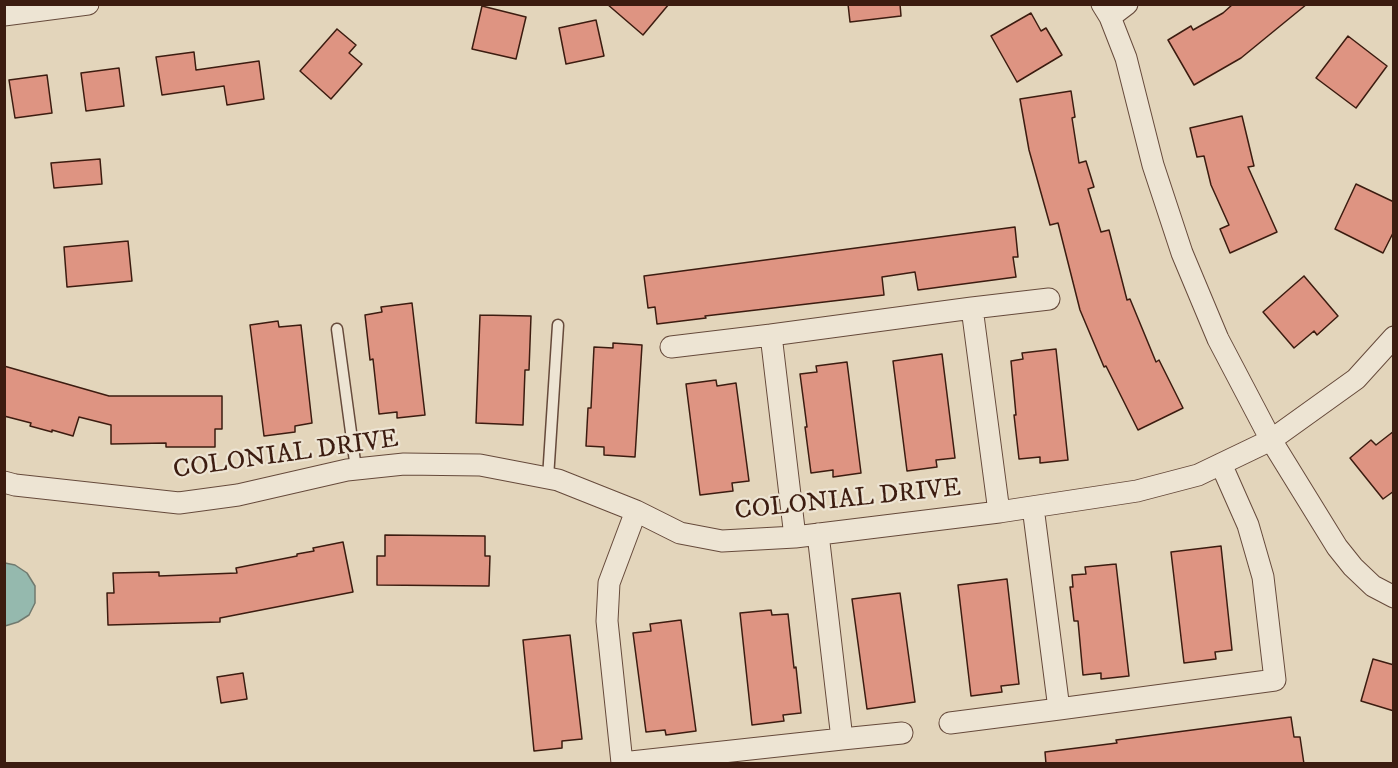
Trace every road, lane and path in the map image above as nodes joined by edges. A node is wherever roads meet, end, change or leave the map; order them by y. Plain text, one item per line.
1 (88, 4) edge
2 (1113, 9) edge
3 (4, 15) edge
4 (1049, 298) dead end
5 (972, 308) junction
6 (558, 325) dead end
7 (337, 329) dead end
8 (771, 335) junction
9 (1394, 337) edge
10 (671, 347) dead end
11 (1271, 440) junction
12 (1221, 464) junction
13 (356, 469) junction
14 (548, 478) junction
15 (4, 482) edge
16 (1034, 507) junction
17 (636, 511) junction
18 (999, 512) junction
19 (818, 534) junction
20 (795, 537) junction
21 (1394, 597) edge
22 (1059, 708) junction
23 (950, 723) dead end
24 (902, 733) dead end
25 (842, 739) junction
26 (622, 764) edge

1 - 3 street
2 - 11 street
4 - 5 street
5 - 8 street
5 - 18 street
6 - 14 lane
7 - 13 lane
8 - 10 street
8 - 20 street
9 - 11 street, COLONIAL DRIVE
11 - 12 street, COLONIAL DRIVE
11 - 21 street
12 - 16 street, COLONIAL DRIVE
12 - 22 street
13 - 14 street, COLONIAL DRIVE
13 - 15 street, COLONIAL DRIVE
14 - 17 street, COLONIAL DRIVE
16 - 18 street, COLONIAL DRIVE
16 - 22 street
17 - 20 street, COLONIAL DRIVE
17 - 26 street
18 - 19 street, COLONIAL DRIVE
19 - 20 street, COLONIAL DRIVE
19 - 25 street
22 - 23 street
24 - 25 street
25 - 26 street

